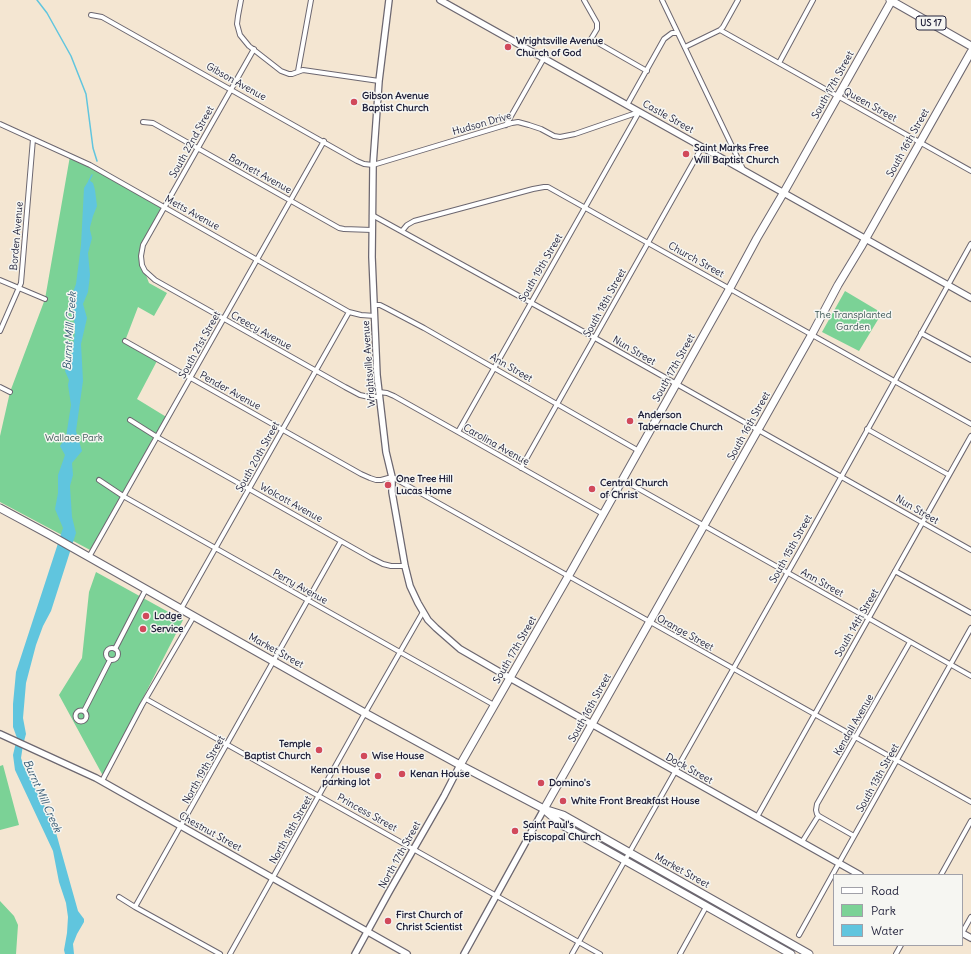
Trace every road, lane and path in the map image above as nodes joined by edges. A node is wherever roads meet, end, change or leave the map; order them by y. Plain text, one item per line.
1 (241, 0) edge
2 (311, 0) edge
3 (389, 0) edge
4 (440, 0) edge
5 (584, 0) edge
6 (662, 0) edge
7 (738, 0) edge
8 (814, 0) edge
9 (891, 0) edge
10 (91, 15) dead end
11 (720, 30) junction
12 (677, 32) junction
13 (971, 46) edge
14 (685, 47) junction
15 (254, 50) junction
16 (971, 52) edge
17 (544, 58) junction
18 (779, 63) junction
19 (298, 71) junction
20 (647, 71) junction
21 (379, 82) junction
22 (231, 89) junction
23 (838, 96) junction
24 (627, 104) junction
25 (640, 112) junction
26 (143, 122) dead end
27 (0, 124) edge
28 (506, 125) junction
29 (33, 139) junction
30 (324, 141) junction
31 (920, 142) junction
32 (702, 147) junction
33 (198, 148) junction
34 (373, 165) junction
35 (743, 170) junction
36 (971, 171) edge
37 (784, 192) junction
38 (291, 200) junction
39 (165, 207) junction
40 (585, 207) junction
41 (372, 215) junction
42 (372, 230) junction
43 (402, 231) junction
44 (866, 239) junction
45 (648, 243) junction
46 (971, 244) edge
47 (257, 260) junction
48 (142, 266) joint
49 (0, 280) edge
50 (948, 285) junction
51 (19, 288) junction
52 (730, 288) junction
53 (971, 298) edge
54 (45, 299) dead end
55 (531, 302) junction
56 (374, 305) junction
57 (349, 312) junction
58 (375, 316) junction
59 (224, 319) junction
60 (0, 331) edge
61 (921, 333) junction
62 (812, 334) junction
63 (595, 338) junction
64 (125, 341) dead end
65 (971, 360) edge
66 (494, 368) junction
67 (316, 371) junction
68 (190, 378) junction
69 (894, 380) junction
70 (677, 384) junction
71 (0, 387) edge
72 (10, 392) dead end
73 (380, 395) junction
74 (557, 404) junction
75 (130, 420) dead end
76 (971, 424) edge
77 (868, 428) junction
78 (283, 430) junction
79 (758, 430) junction
80 (458, 432) junction
81 (971, 436) edge
82 (157, 437) junction
83 (639, 451) junction
84 (521, 468) junction
85 (949, 475) junction
86 (841, 476) junction
87 (392, 477) junction
88 (99, 480) dead end
89 (623, 480) junction
90 (249, 489) junction
91 (123, 496) junction
92 (0, 508) edge
93 (603, 514) junction
94 (923, 522) junction
95 (704, 526) junction
96 (341, 541) junction
97 (216, 548) junction
98 (971, 550) edge
99 (89, 557) junction
100 (405, 566) junction
101 (895, 571) junction
102 (787, 572) junction
103 (569, 576) junction
104 (146, 589) junction
105 (308, 600) junction
106 (181, 610) junction
107 (423, 612) junction
108 (971, 613) edge
109 (194, 616) junction
110 (869, 618) junction
111 (650, 622) junction
112 (971, 628) edge
113 (910, 642) junction
114 (115, 649) junction
115 (401, 652) junction
116 (110, 660) junction
117 (273, 661) junction
118 (950, 664) junction
119 (733, 668) junction
120 (971, 676) edge
121 (510, 678) junction
122 (146, 699) junction
123 (494, 705) junction
124 (84, 711) dead end
125 (365, 713) junction
126 (814, 714) junction
127 (592, 724) junction
128 (0, 734) edge
129 (856, 738) junction
130 (227, 744) junction
131 (897, 761) junction
132 (460, 765) junction
133 (675, 771) junction
134 (102, 781) junction
135 (319, 796) junction
136 (971, 802) edge
137 (544, 809) junction
138 (819, 816) junction
139 (757, 817) junction
140 (971, 821) edge
141 (181, 826) junction
142 (854, 836) junction
143 (802, 842) junction
144 (414, 849) junction
145 (629, 853) junction
146 (624, 860) junction
147 (839, 863) junction
148 (858, 874) edge
149 (942, 874) edge
150 (274, 878) junction
151 (496, 895) junction
152 (119, 897) dead end
153 (135, 907) junction
154 (706, 907) junction
155 (971, 917) edge
156 (367, 931) junction
157 (963, 931) edge
158 (799, 936) dead end
159 (579, 942) junction
160 (220, 954) edge
161 (230, 954) edge
162 (355, 954) edge
163 (407, 954) edge
164 (464, 954) edge
165 (572, 954) edge
166 (600, 954) edge
167 (680, 954) edge
168 (791, 954) edge
169 (809, 954) edge

1 - 15 street
2 - 19 street
3 - 21 street, Wrightsville Avenue
4 - 17 street, Castle Street
5 - 20 street
6 - 12 street
7 - 11 street
8 - 18 street
9 - 13 main road, US 17
9 - 23 main road, South 17th Street
10 - 22 street, Gibson Avenue
11 - 14 street
11 - 18 street, Queen Street
12 - 14 street
12 - 20 street
14 - 35 street
15 - 19 street
15 - 22 street, South 22nd Street
16 - 31 main road, South 16th Street
17 - 24 street, Castle Street
17 - 28 street
18 - 23 street, Queen Street
19 - 21 street
20 - 24 street
21 - 34 street, Wrightsville Avenue
22 - 30 street, Gibson Avenue
22 - 33 street, South 22nd Street
23 - 31 street, Queen Street
23 - 37 main road, South 17th Street
24 - 25 street, Castle Street
25 - 28 street, Hudson Drive
25 - 32 street, Castle Street
25 - 40 street, South 19th Street
26 - 33 street, Barnett Avenue
27 - 29 street, Metts Avenue
28 - 34 street, Hudson Drive
29 - 39 street, Metts Avenue
29 - 51 street, Borden Avenue
30 - 34 street, Gibson Avenue
30 - 38 street, South 21st Street
31 - 36 street, Queen Street
31 - 44 main road, South 16th Street
32 - 35 street, Castle Street
32 - 45 street, South 18th Street
33 - 38 street, Barnett Avenue
33 - 39 street, South 22nd Street
34 - 41 street, Wrightsville Avenue
35 - 37 street, Castle Street
37 - 44 street, Castle Street
37 - 52 main road, South 17th Street
38 - 42 street, Barnett Avenue
38 - 47 street, South 21st Street
39 - 47 street, Metts Avenue
39 - 48 street, South 22nd Street
40 - 43 street, Church Street
40 - 45 street, Church Street
40 - 55 street, South 19th Street
41 - 42 street, Wrightsville Avenue
41 - 43 street, Nun Street
42 - 56 street, Wrightsville Avenue
43 - 55 street, Nun Street
44 - 50 street, Castle Street
44 - 62 main road, South 16th Street
45 - 52 street, Church Street
45 - 63 street, South 18th Street
46 - 50 street, South 15th Street
47 - 57 street, Metts Avenue
47 - 59 street, South 21st Street
48 - 59 street, Creecy Avenue
49 - 51 street
50 - 53 street, Castle Street
50 - 61 street, South 15th Street
51 - 54 street
51 - 60 street, Borden Avenue
52 - 62 street, Church Street
52 - 70 main road, South 17th Street
55 - 63 street, Nun Street
55 - 66 street, South 19th Street
56 - 58 street, Wrightsville Avenue
56 - 66 street, Ann Street
57 - 58 street, Metts Avenue
57 - 67 street, South 20th Street
58 - 73 street, Wrightsville Avenue
59 - 67 street, Creecy Avenue
59 - 68 street, South 21st Street
61 - 65 street
61 - 69 street, South 15th Street
62 - 69 street, Church Street
62 - 79 main road, South 16th Street
63 - 70 street, Nun Street
63 - 74 street, South 18th Street
64 - 68 street, Pender Avenue
66 - 74 street, Ann Street
66 - 80 street, South 19th Street
67 - 73 street, Creecy Avenue
67 - 78 street, South 20th Street
68 - 78 street, Pender Avenue
68 - 82 street, South 21st Street
69 - 76 street, Church Street
69 - 77 street, South 15th Street
70 - 79 street, Nun Street
70 - 83 main road, South 17th Street
71 - 72 street
73 - 80 street, Carolina Avenue
73 - 87 street, Wrightsville Avenue
74 - 83 street, Ann Street
74 - 84 street, South 18th Street
75 - 82 street, Wolcott Avenue
77 - 85 street
77 - 86 street, South 15th Street
78 - 87 street, Pender Avenue
78 - 90 street, South 20th Street
79 - 86 street, Nun Street
79 - 95 main road, South 16th Street
80 - 84 street, Carolina Avenue
81 - 85 street, South 14th Street
82 - 90 street, Wolcott Avenue
82 - 91 street, South 21st Street
83 - 89 main road, South 17th Street
84 - 93 street, Carolina Avenue
85 - 94 street, South 14th Street
86 - 94 street, Nun Street
86 - 102 street, South 15th Street
87 - 100 street, Wrightsville Avenue
87 - 103 street, Orange Street
88 - 91 street, Perry Avenue
89 - 93 main road, South 17th Street
89 - 95 street, Ann Street
90 - 96 street, Wolcott Avenue
90 - 97 street, South 20th Street
91 - 97 street, Perry Avenue
91 - 99 street, South 21st Street
92 - 99 main road, Market Street
93 - 103 main road, South 17th Street
94 - 98 street, Nun Street
94 - 101 street, South 14th Street
95 - 102 street, Ann Street
95 - 111 main road, South 16th Street
96 - 100 street, Wolcott Avenue
96 - 105 street
97 - 105 street, Perry Avenue
97 - 106 street, South 20th Street
99 - 104 main road, Market Street
100 - 107 street, Wrightsville Avenue
101 - 108 street
101 - 110 street, South 14th Street
102 - 110 street, Ann Street
102 - 119 street, South 15th Street
103 - 111 street, Orange Street
103 - 121 main road, South 17th Street
104 - 106 main road, Market Street
104 - 114 street
105 - 115 street, Perry Avenue
105 - 117 street
106 - 109 main road, Market Street
107 - 115 street
107 - 121 street, Wrightsville Avenue
109 - 117 main road, Market Street
109 - 122 street
110 - 113 street, Ann Street
110 - 126 street, South 14th Street
111 - 119 street, Orange Street
111 - 127 main road, South 16th Street
112 - 118 street, South 13th Street
113 - 118 street, Ann Street
113 - 129 street, Kendall Avenue
114 - 116 street
114 - 116 street
115 - 123 street, Perry Avenue
115 - 125 street
116 - 124 street
117 - 125 main road, Market Street
117 - 130 street, North 19th Street
118 - 120 street, Ann Street
118 - 131 street, South 13th Street
119 - 126 street, Orange Street
119 - 133 street, South 15th Street
121 - 123 main road, South 17th Street
121 - 127 street, Dock Street
122 - 130 street, Princess Street
122 - 134 street
123 - 132 main road, South 17th Street
125 - 132 main road, Market Street
125 - 135 street, North 18th Street
126 - 129 street, Orange Street
126 - 139 street, South 14th Street
127 - 133 street, Dock Street
127 - 137 main road, South 16th Street
128 - 134 street, Chestnut Street
129 - 131 street, Orange Street
129 - 138 street, Kendall Avenue
130 - 135 street, Princess Street
130 - 141 street, North 19th Street
131 - 136 street, Orange Street
131 - 142 street, South 13th Street
132 - 137 main road, Market Street
132 - 144 street, North 17th Street
133 - 139 street, Dock Street
133 - 145 street, South 15th Street
134 - 141 street, Chestnut Street
135 - 144 street, Princess Street
135 - 150 street, North 18th Street
137 - 145 main road, Market Street
137 - 146 main road, Market Street
137 - 151 street
138 - 142 street
138 - 143 street, Kendall Avenue
139 - 143 street, Dock Street
140 - 149 street
141 - 150 street, Chestnut Street
141 - 153 street, North 19th Street
142 - 147 street, South 13th Street
143 - 147 street, Dock Street
144 - 151 street, Princess Street
144 - 156 street, North 17th Street
145 - 146 street, South 15th Street
145 - 169 main road, Market Street
146 - 154 main road, Market Street
146 - 159 street, South 15th Street
147 - 148 street, Dock Street
147 - 158 street, South 13th Street
150 - 156 street, Chestnut Street
150 - 161 street, North 18th Street
151 - 159 street, Princess Street
151 - 164 street
152 - 153 street
153 - 160 street
154 - 167 street
154 - 168 main road, Market Street
155 - 157 street
156 - 162 street, North 17th Street
156 - 163 street, Chestnut Street
159 - 165 street, South 15th Street
159 - 166 street, Princess Street

